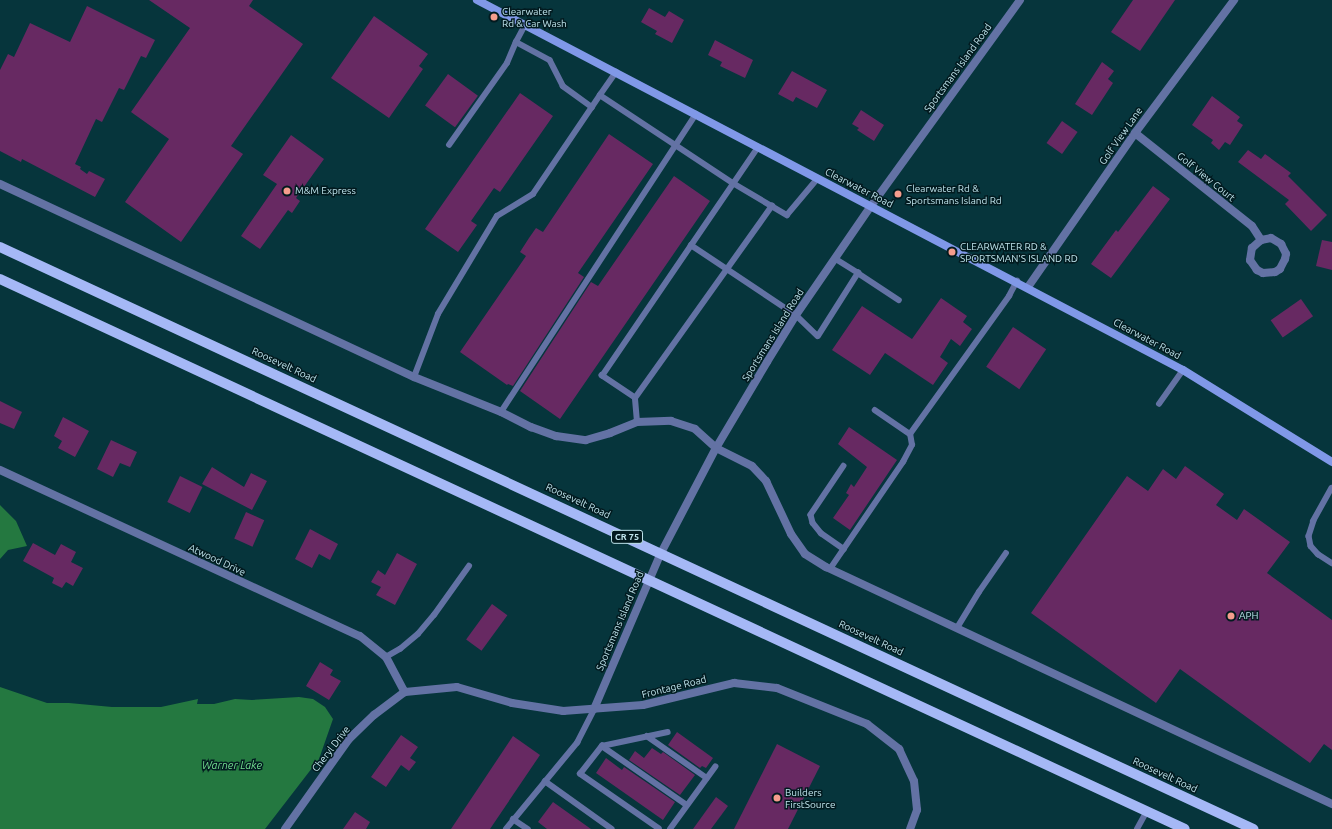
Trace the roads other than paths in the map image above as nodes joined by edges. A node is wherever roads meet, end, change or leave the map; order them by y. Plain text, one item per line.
1 (477, 0) edge
2 (1020, 0) edge
3 (1234, 0) edge
4 (525, 25) junction
5 (516, 42) junction
6 (616, 72) junction
7 (600, 95) junction
8 (592, 107) junction
9 (696, 114) junction
10 (1135, 133) junction
11 (676, 144) junction
12 (449, 145) dead end
13 (758, 147) junction
14 (818, 178) junction
15 (733, 183) junction
16 (0, 184) edge
17 (772, 206) junction
18 (871, 206) junction
19 (1260, 240) junction
20 (691, 245) junction
21 (0, 247) edge
22 (836, 259) junction
23 (727, 269) junction
24 (858, 273) junction
25 (0, 279) edge
26 (1017, 281) junction
27 (1028, 287) junction
28 (899, 300) dead end
29 (796, 314) junction
30 (1184, 370) junction
31 (414, 377) junction
32 (635, 398) junction
33 (1159, 404) dead end
34 (875, 410) dead end
35 (500, 412) junction
36 (638, 422) junction
37 (910, 434) junction
38 (716, 448) junction
39 (1332, 462) edge
40 (844, 466) dead end
41 (0, 470) edge
42 (1332, 488) edge
43 (844, 549) junction
44 (661, 553) junction
45 (1006, 553) dead end
46 (1332, 563) edge
47 (469, 566) dead end
48 (830, 569) junction
49 (648, 580) junction
50 (957, 628) junction
51 (386, 657) junction
52 (405, 692) junction
53 (594, 709) junction
54 (668, 732) dead end
55 (647, 736) junction
56 (602, 746) junction
57 (714, 767) dead end
58 (707, 778) junction
59 (545, 781) junction
60 (1332, 804) edge
61 (687, 805) junction
62 (1147, 811) junction
63 (513, 819) junction
64 (285, 829) edge
65 (506, 829) edge
66 (528, 829) edge
67 (612, 829) edge
68 (659, 829) edge
69 (670, 829) edge
70 (910, 829) edge
71 (1137, 829) edge
72 (1185, 829) edge
73 (1253, 829) edge

1 - 4 street, Clearwater Road
2 - 18 street, Sportsmans Island Road
3 - 10 street, Golf View Lane
4 - 5 lane
4 - 6 street, Clearwater Road
5 - 8 lane
5 - 12 lane
6 - 7 lane
6 - 9 street, Clearwater Road
7 - 8 lane
7 - 11 lane
8 - 31 lane
9 - 11 lane
9 - 13 street, Clearwater Road
10 - 19 street, Golf View Court
10 - 27 street, Golf View Lane
11 - 15 lane
11 - 35 lane
13 - 14 street, Clearwater Road
13 - 15 lane
14 - 17 lane
14 - 18 street, Clearwater Road
15 - 17 lane
15 - 20 lane
16 - 31 street
17 - 23 lane
18 - 22 street, Sportsmans Island Road
18 - 26 street, Clearwater Road
19 - 19 street
20 - 23 lane
20 - 32 lane
21 - 44 main road, Roosevelt Road / CR 75
22 - 24 lane
22 - 29 street, Sportsmans Island Road
23 - 29 lane
23 - 32 lane
24 - 28 lane
24 - 29 lane
25 - 49 main road
26 - 27 street, Clearwater Road
26 - 37 lane
27 - 30 street, Clearwater Road
29 - 38 street, Sportsmans Island Road
30 - 33 lane
30 - 39 street, Clearwater Road
31 - 35 street
32 - 36 lane
34 - 37 lane
35 - 36 street
36 - 38 street
37 - 43 lane
38 - 44 street, Sportsmans Island Road
38 - 48 street
40 - 43 lane
41 - 51 street, Atwood Drive
42 - 46 lane
43 - 48 lane
44 - 49 street, Sportsmans Island Road
44 - 73 main road, Roosevelt Road / CR 75
45 - 50 lane
47 - 51 lane
48 - 50 street
49 - 53 street, Sportsmans Island Road
49 - 62 main road
50 - 60 street
51 - 52 street, Atwood Drive
52 - 53 street, Frontage Road
52 - 64 street, Cheryl Drive
53 - 59 lane
53 - 70 street, Frontage Road
54 - 55 lane
55 - 56 lane
55 - 58 lane
56 - 61 lane
56 - 68 lane
57 - 58 lane
58 - 61 lane
59 - 63 lane
59 - 67 lane
61 - 69 lane
62 - 71 lane
62 - 72 main road
63 - 65 lane
63 - 66 lane

